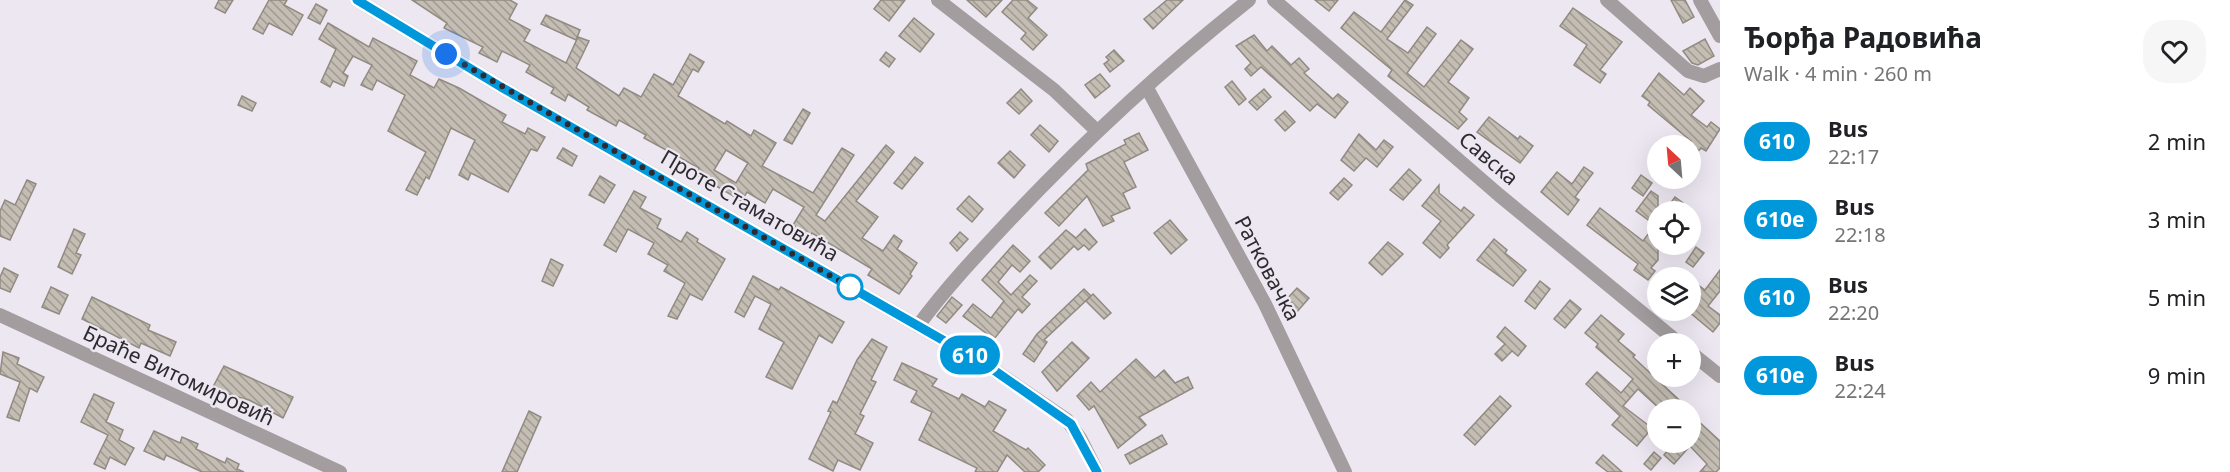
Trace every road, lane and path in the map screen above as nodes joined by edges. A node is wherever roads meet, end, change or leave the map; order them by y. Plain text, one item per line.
1 (357, 0) edge
2 (938, 0) edge
3 (1249, 0) edge
4 (1274, 0) edge
5 (1606, 0) edge
6 (1700, 0) edge
7 (1720, 36) edge
8 (1720, 69) edge
9 (1147, 88) junction
10 (1097, 131) junction
11 (0, 315) edge
12 (918, 326) junction
13 (1667, 333) edge
14 (1701, 361) edge
15 (1720, 376) edge
16 (340, 472) edge
17 (1097, 472) edge
18 (1345, 472) edge

1 - 12 street, Проте Стаматовића
2 - 10 street
3 - 9 street
4 - 13 street, Савска
5 - 8 street
6 - 7 street
9 - 10 street
9 - 18 street, Ратковачка
10 - 12 street
11 - 16 street, Браће Витомировић
12 - 17 street, Проте Стаматовића
14 - 15 street

